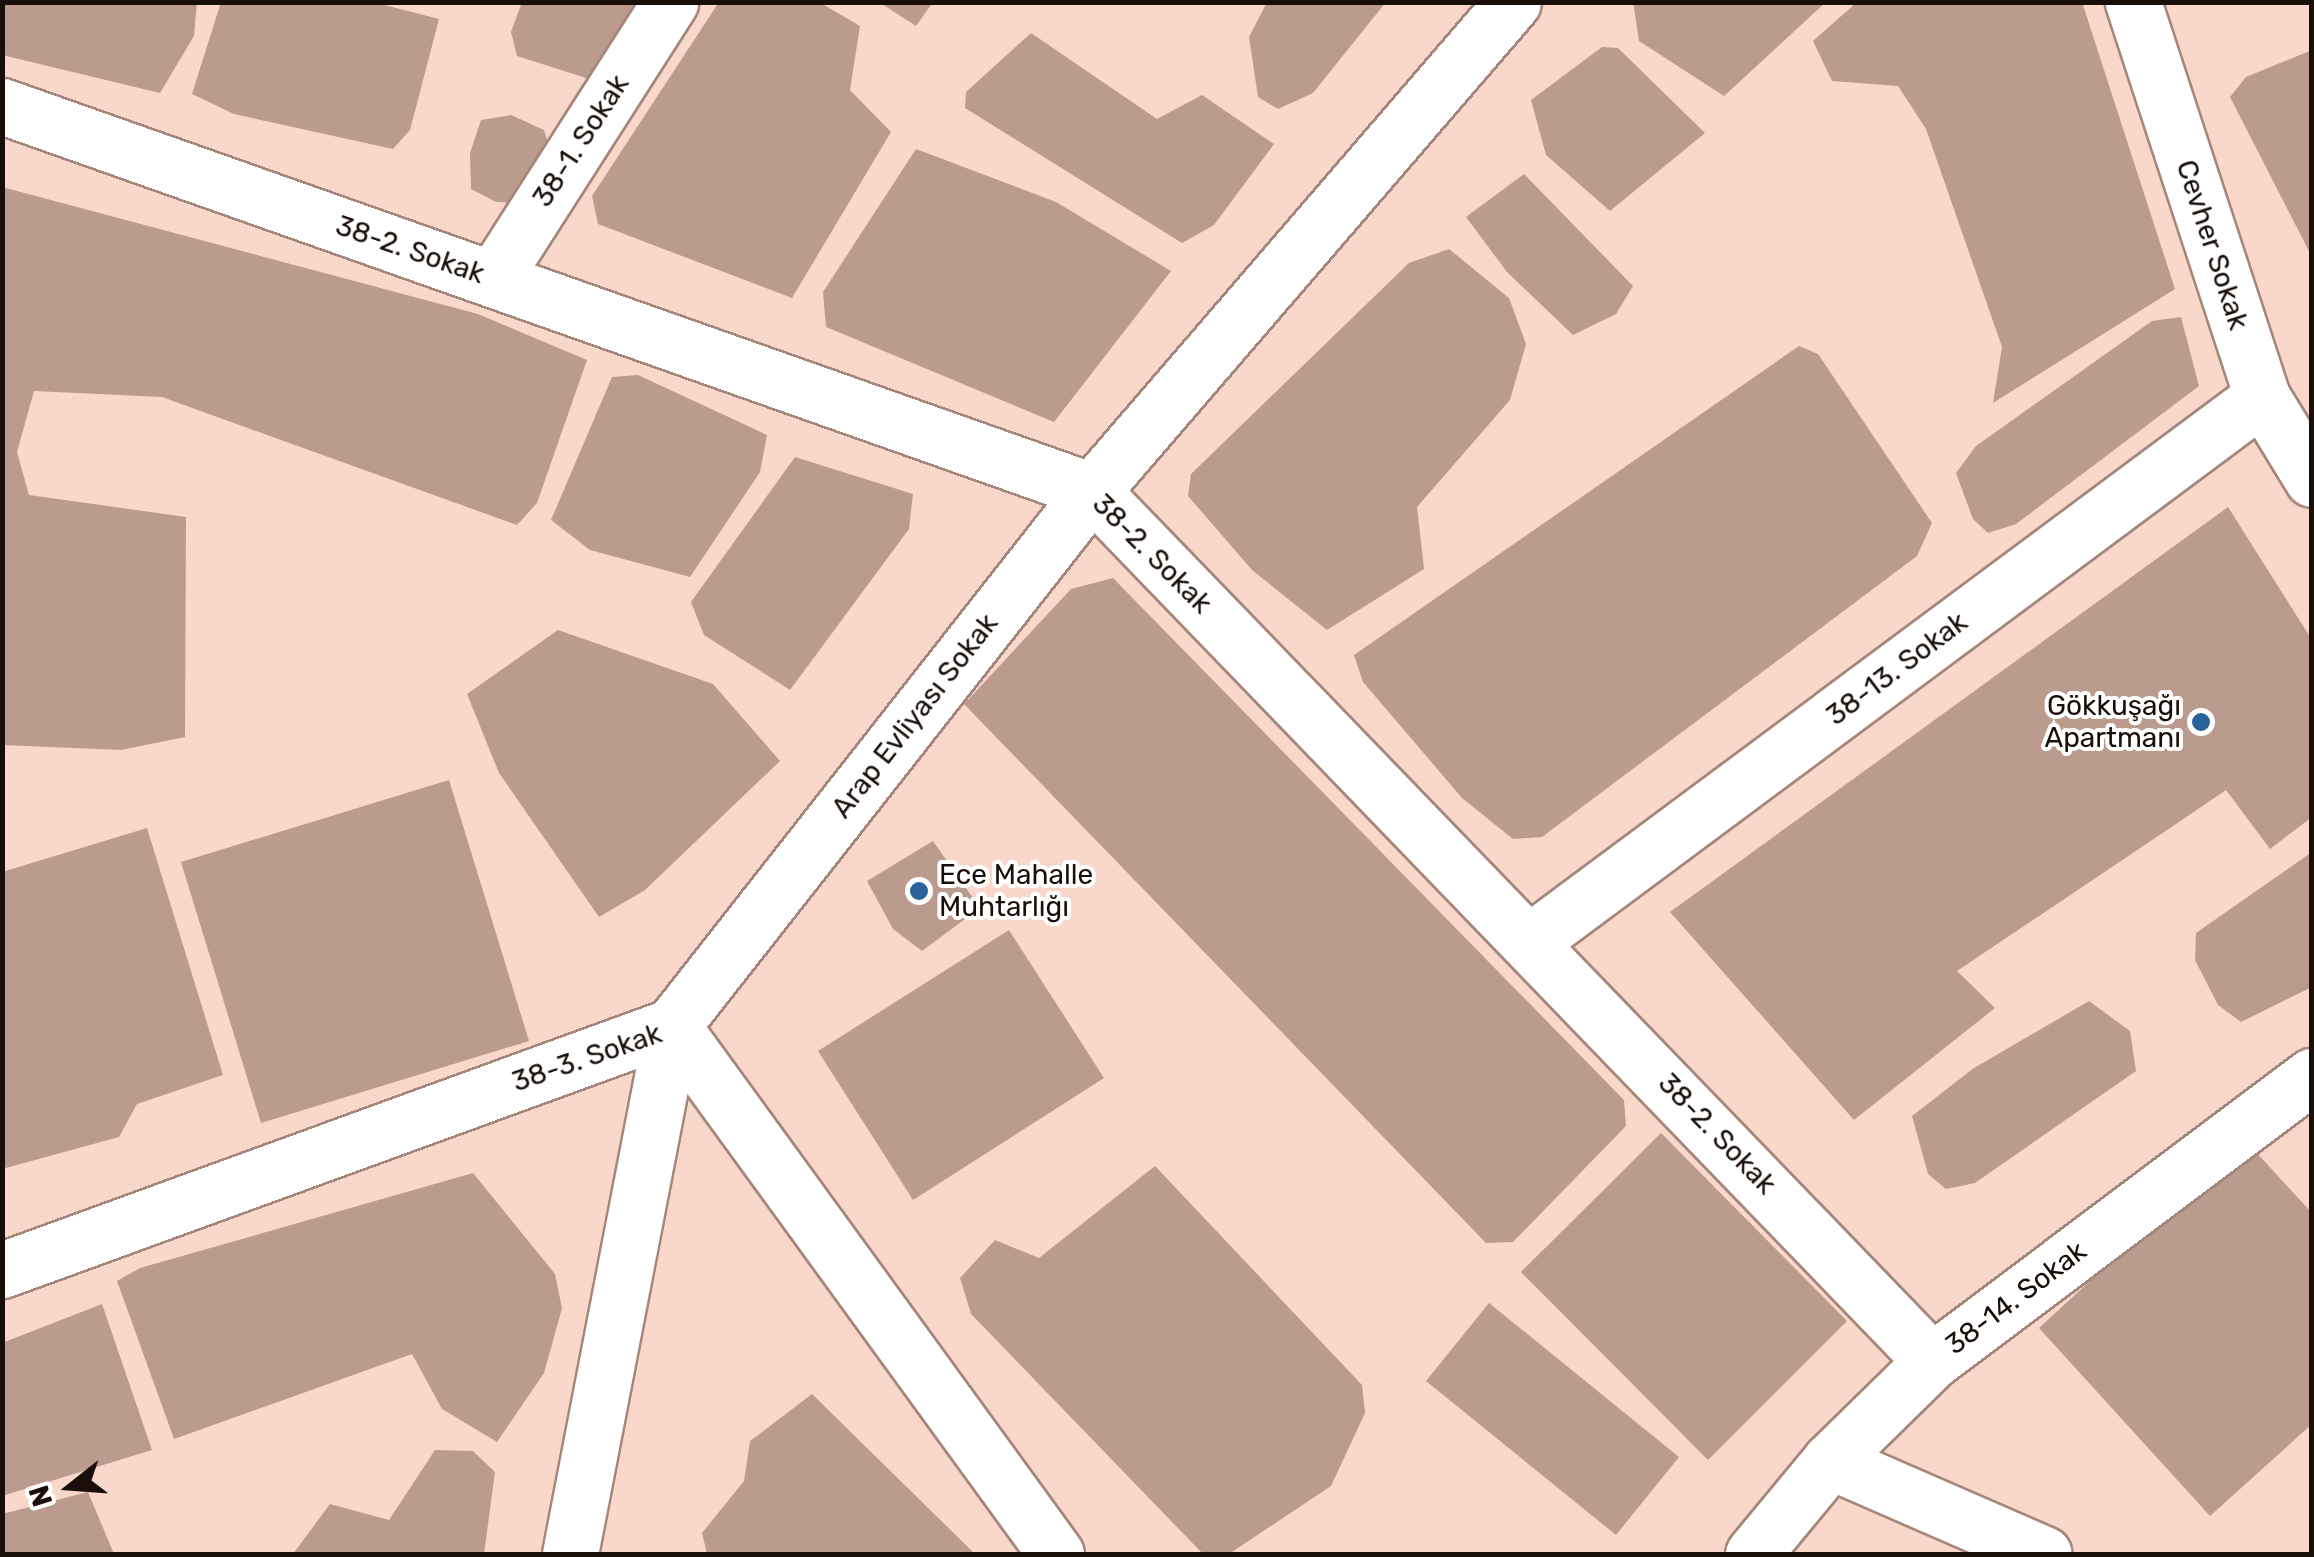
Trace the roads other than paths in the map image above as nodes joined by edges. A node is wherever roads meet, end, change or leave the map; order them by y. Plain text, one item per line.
1 (670, 2) edge
2 (1513, 2) edge
3 (2133, 2) edge
4 (2, 106) edge
5 (493, 279) junction
6 (2262, 397) junction
7 (2312, 479) edge
8 (1092, 491) junction
9 (1532, 940) junction
10 (672, 1026) junction
11 (2312, 1076) edge
12 (2, 1270) edge
13 (1932, 1361) junction
14 (1830, 1461) junction
15 (570, 1554) edge
16 (1056, 1554) edge
17 (1754, 1554) edge
18 (2044, 1554) edge

1 - 5 street, 38-1. Sokak
2 - 8 street, Arap Evliyası Sokak
3 - 6 street, Cevher Sokak
4 - 5 street, 38-2. Sokak
5 - 8 street, 38-2. Sokak
6 - 7 street, Cevher Sokak
6 - 9 street, 38-13. Sokak
8 - 9 street, 38-2. Sokak
8 - 10 street, Arap Evliyası Sokak
9 - 13 street, 38-2. Sokak
10 - 12 street, 38-3. Sokak
10 - 15 street, Arap Evliyası Sokak
10 - 16 street, 38-3. Sokak
11 - 13 street, 38-14. Sokak
13 - 14 street, 38-14. Sokak
14 - 17 street, 38-14. Sokak
14 - 18 street

